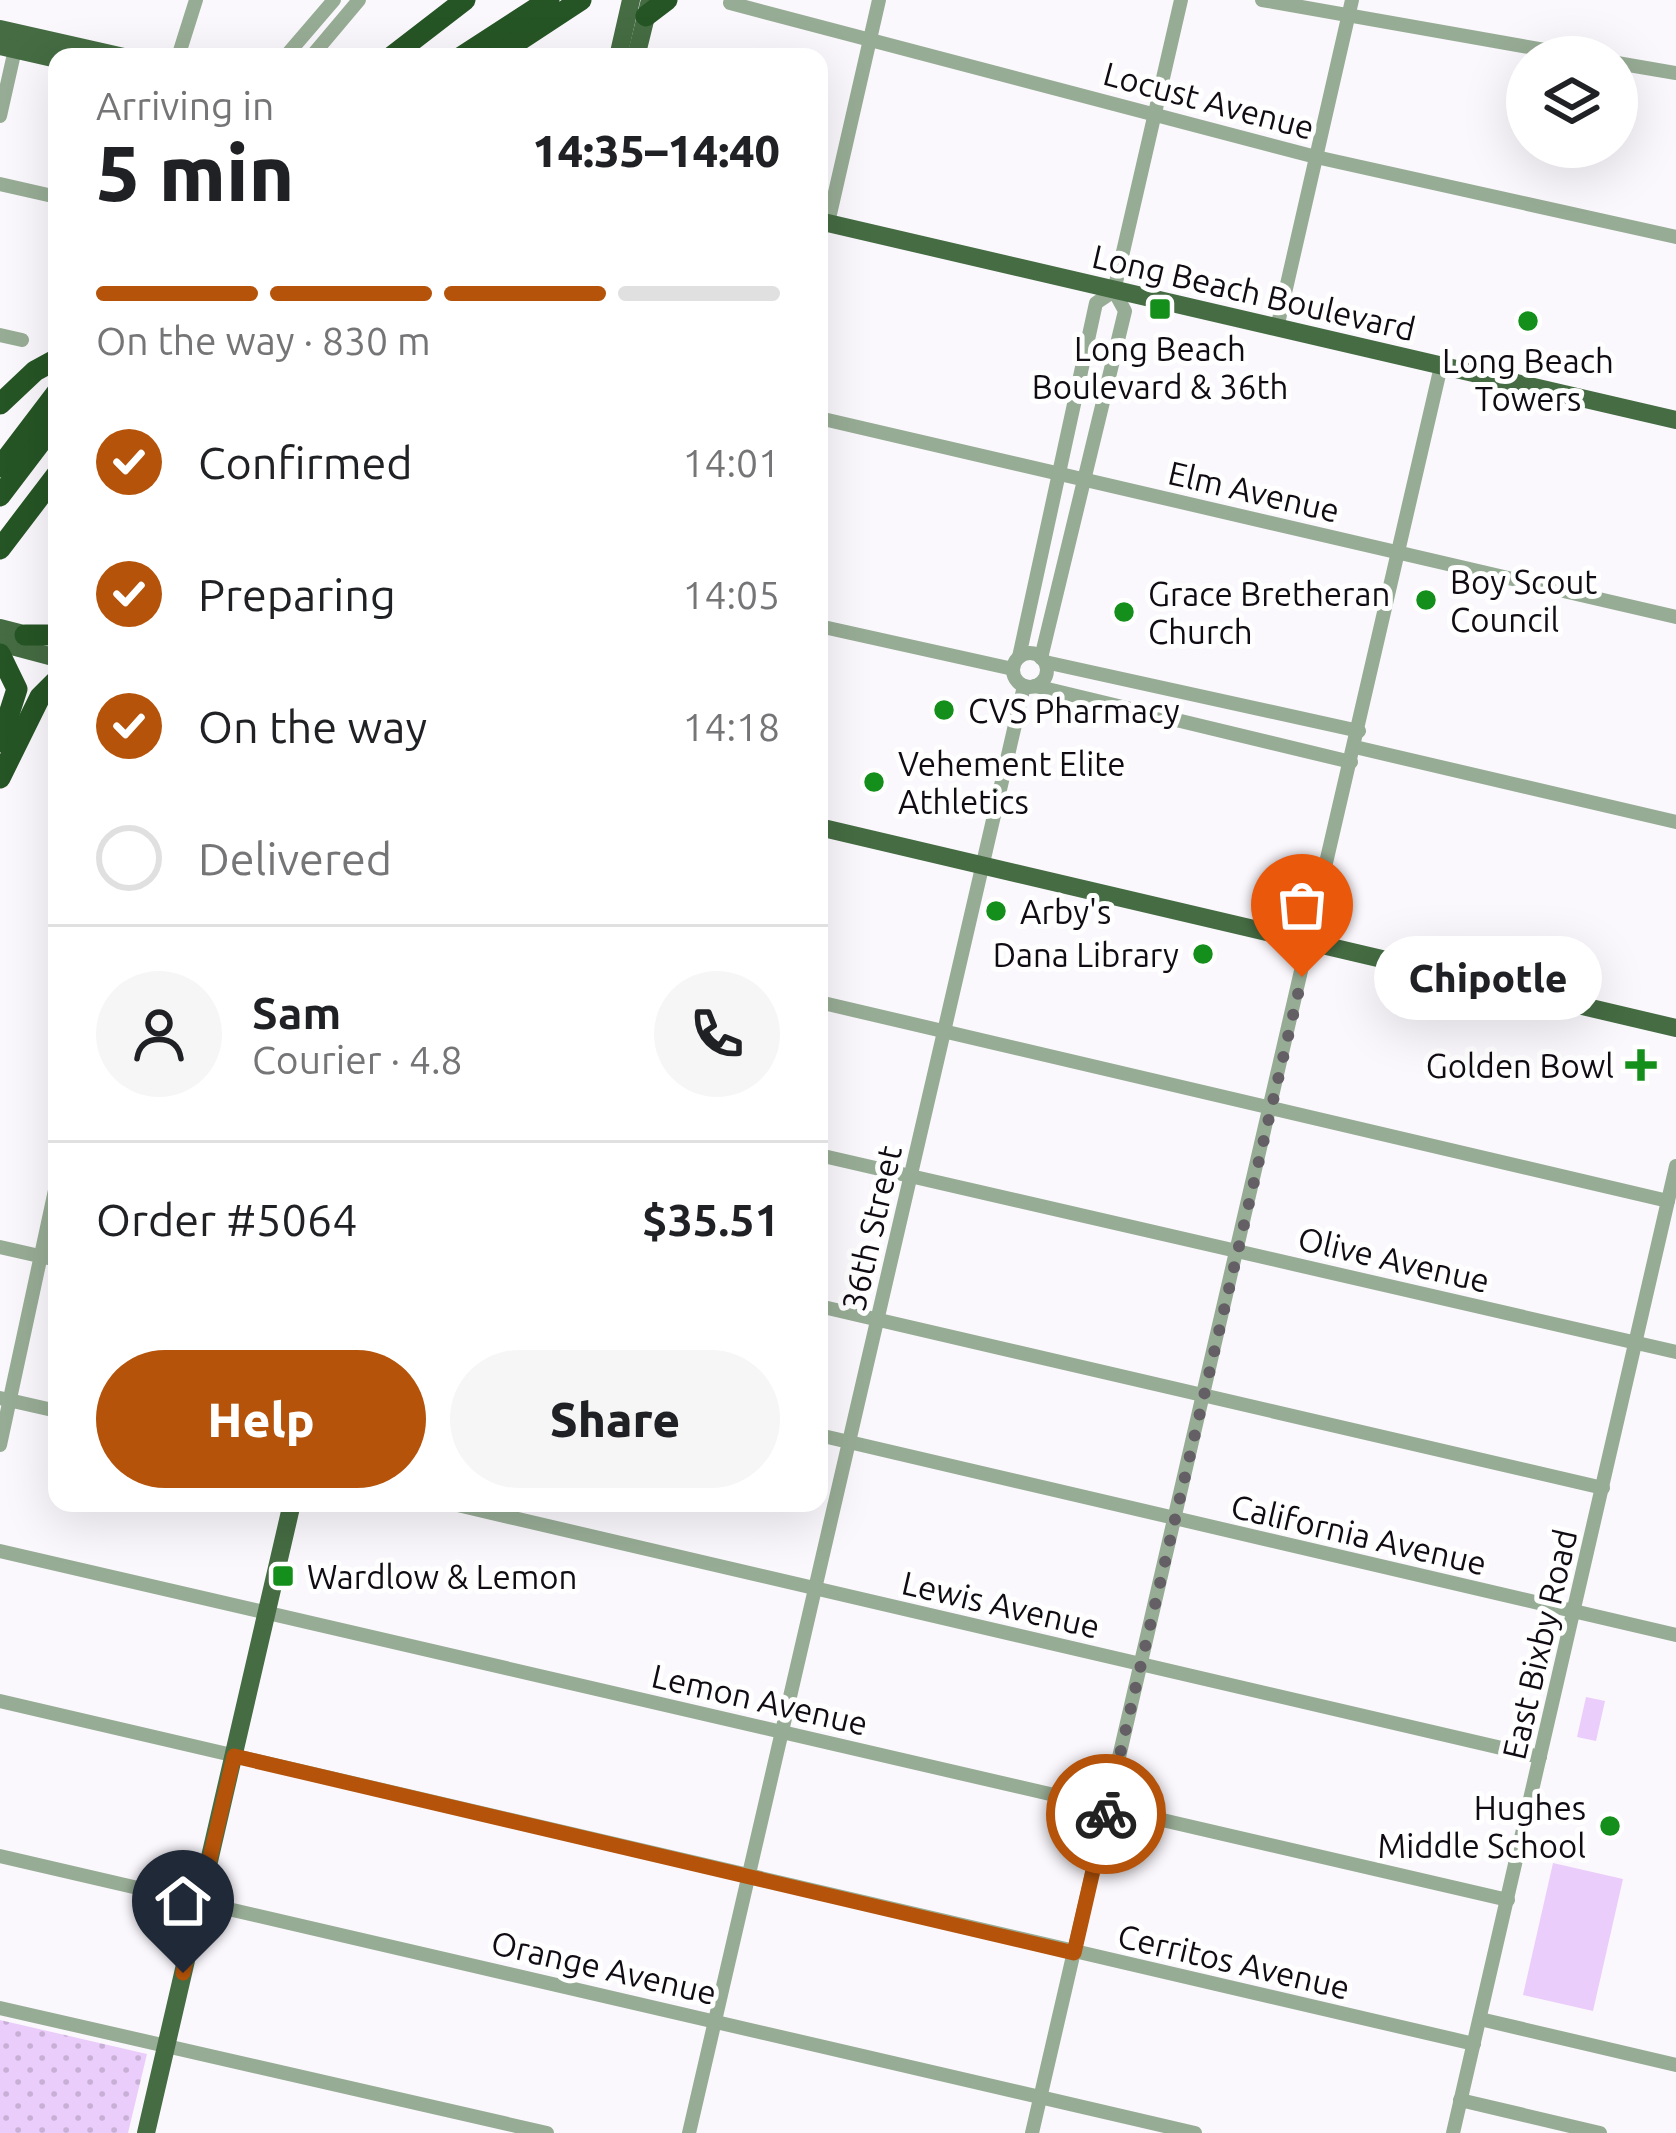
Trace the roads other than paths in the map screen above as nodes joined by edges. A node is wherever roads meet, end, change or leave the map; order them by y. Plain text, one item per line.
1 (196, 0) edge
2 (334, 0) edge
3 (358, 0) edge
4 (465, 0) edge
5 (529, 0) edge
6 (550, 0) edge
7 (561, 0) edge
8 (581, 0) edge
9 (667, 0) edge
10 (879, 0) edge
11 (1181, 0) edge
12 (1262, 0) edge
13 (1352, 0) edge
14 (730, 3) edge
15 (642, 5) edge
16 (1348, 16) junction
17 (871, 38) junction
18 (9, 39) edge
19 (1506, 43) edge
20 (66, 48) edge
21 (181, 48) edge
22 (293, 48) edge
23 (318, 48) edge
24 (403, 48) edge
25 (455, 48) edge
26 (475, 48) edge
27 (488, 48) edge
28 (508, 48) edge
29 (622, 48) edge
30 (637, 48) edge
31 (48, 55) edge
32 (1638, 66) edge
33 (1676, 73) edge
34 (1155, 114) junction
35 (0, 116) edge
36 (1316, 157) junction
37 (0, 184) edge
38 (48, 195) edge
39 (828, 206) edge
40 (828, 223) edge
41 (1676, 237) edge
42 (1114, 291) junction
43 (1277, 328) junction
44 (0, 335) edge
45 (22, 340) dead end
46 (48, 364) edge
47 (1442, 366) junction
48 (48, 388) edge
49 (0, 404) edge
50 (48, 404) edge
51 (828, 420) edge
52 (1676, 420) edge
53 (48, 433) edge
54 (0, 448) edge
55 (0, 466) edge
56 (48, 472) edge
57 (1055, 472) junction
58 (1086, 479) junction
59 (48, 484) edge
60 (0, 496) edge
61 (48, 503) edge
62 (10, 526) edge
63 (0, 550) edge
64 (1398, 553) junction
65 (1676, 617) edge
66 (0, 628) edge
67 (828, 628) edge
68 (25, 635) joint
69 (48, 637) edge
70 (0, 644) edge
71 (0, 654) edge
72 (48, 656) edge
73 (1043, 660) junction
74 (1016, 663) junction
75 (1029, 686) junction
76 (48, 690) edge
77 (0, 742) edge
78 (1355, 746) junction
79 (0, 778) edge
80 (1676, 822) edge
81 (828, 829) edge
82 (982, 866) junction
83 (1311, 940) junction
84 (828, 1004) edge
85 (1676, 1028) edge
86 (945, 1029) junction
87 (1272, 1107) junction
88 (828, 1156) edge
89 (1676, 1166) edge
90 (911, 1175) junction
91 (1668, 1201) junction
92 (0, 1246) edge
93 (1238, 1251) junction
94 (48, 1258) edge
95 (48, 1261) edge
96 (828, 1308) edge
97 (878, 1319) junction
98 (1636, 1342) junction
99 (1676, 1352) edge
100 (1203, 1398) junction
101 (5, 1400) edge
102 (48, 1409) edge
103 (828, 1438) edge
104 (848, 1442) junction
105 (0, 1445) edge
106 (1603, 1488) junction
107 (290, 1512) edge
108 (487, 1512) edge
109 (1174, 1520) junction
110 (0, 1551) edge
111 (814, 1587) junction
112 (1574, 1611) junction
113 (266, 1612) junction
114 (1676, 1635) edge
115 (1141, 1665) junction
116 (0, 1702) edge
117 (782, 1731) junction
118 (234, 1756) junction
119 (1540, 1757) junction
120 (1107, 1809) junction
121 (0, 1856) edge
122 (749, 1875) junction
123 (1508, 1900) junction
124 (200, 1901) junction
125 (1074, 1953) junction
126 (0, 2008) edge
127 (1480, 2019) junction
128 (716, 2021) junction
129 (1474, 2044) junction
130 (166, 2046) junction
131 (1676, 2065) edge
132 (1041, 2097) junction
133 (1460, 2100) junction
134 (146, 2133) edge
135 (547, 2133) edge
136 (689, 2133) edge
137 (1032, 2133) edge
138 (1195, 2133) edge
139 (1453, 2133) edge
140 (1600, 2133) edge

1 - 21 street
2 - 22 street
3 - 23 street
4 - 24 highway
5 - 25 highway
6 - 26 highway
7 - 27 highway
8 - 28 highway
9 - 15 highway
10 - 17 street
11 - 34 street
12 - 16 street
13 - 16 street
14 - 17 street, Locust Avenue
15 - 29 main road
15 - 30 main road
16 - 19 street
16 - 36 street
17 - 34 street, Locust Avenue
17 - 39 street
18 - 20 main road
18 - 31 main road
18 - 35 street
32 - 33 street
34 - 36 street, Locust Avenue
34 - 42 street
36 - 41 street, Locust Avenue
36 - 43 street
37 - 38 street
40 - 42 main road, Long Beach Boulevard
42 - 43 main road, Long Beach Boulevard
42 - 57 street
42 - 58 street, 36th Street
43 - 47 main road, Long Beach Boulevard
44 - 45 street
46 - 49 highway
47 - 52 main road, Long Beach Boulevard
47 - 64 street
48 - 54 highway
50 - 55 highway
51 - 57 street, Elm Avenue
53 - 60 highway
56 - 62 highway
57 - 58 street, Elm Avenue
57 - 74 street
58 - 64 street, Elm Avenue
58 - 73 street, 36th Street
59 - 62 highway
61 - 62 highway
62 - 63 highway
64 - 65 street, Elm Avenue
64 - 78 street
66 - 68 main road
67 - 74 street
68 - 69 highway
70 - 72 main road
71 - 77 highway
73 - 74 street
73 - 75 street, 36th Street
73 - 78 street
74 - 75 street
75 - 78 street
75 - 82 street, 36th Street
76 - 79 highway
78 - 80 street
78 - 83 street
81 - 82 main road
82 - 83 main road
82 - 86 street, 36th Street
83 - 85 main road
83 - 87 street
84 - 86 street
86 - 87 street
86 - 90 street, 36th Street
87 - 91 street
87 - 93 street
88 - 90 street, Olive Avenue
89 - 91 street, East Bixby Road
90 - 93 street, Olive Avenue
90 - 97 street, 36th Street
91 - 98 street, East Bixby Road
92 - 94 street
93 - 98 street, Olive Avenue
93 - 100 street
95 - 101 street
96 - 97 street
97 - 100 street
97 - 104 street, 36th Street
98 - 99 street, Olive Avenue
98 - 106 street, East Bixby Road
100 - 106 street
100 - 109 street
101 - 102 street
101 - 105 street
103 - 104 street, California Avenue
104 - 109 street, California Avenue
104 - 111 street, 36th Street
106 - 112 street, East Bixby Road
107 - 113 main road
108 - 111 street, Lewis Avenue
109 - 112 street, California Avenue
109 - 115 street
110 - 113 street, Lemon Avenue
111 - 115 street, Lewis Avenue
111 - 117 street, 36th Street
112 - 114 street, California Avenue
112 - 119 street, East Bixby Road
113 - 117 street, Lemon Avenue
113 - 118 main road
115 - 119 street, Lewis Avenue
115 - 120 street
116 - 118 street, Cerritos Avenue
117 - 120 street, Lemon Avenue
117 - 122 street, 36th Street
118 - 122 street, Cerritos Avenue
118 - 124 main road
119 - 123 street, East Bixby Road
120 - 123 street, Lemon Avenue
120 - 125 street
121 - 124 street, Orange Avenue
122 - 125 street, Cerritos Avenue
122 - 128 street, 36th Street
123 - 127 street, East Bixby Road
124 - 128 street, Orange Avenue
124 - 130 main road
125 - 129 street, Cerritos Avenue
125 - 132 street
126 - 130 street
127 - 129 street, East Bixby Road
127 - 131 street
128 - 132 street, Orange Avenue
128 - 136 street, 36th Street
129 - 133 street, East Bixby Road
130 - 134 main road
130 - 135 street
132 - 137 street
132 - 138 street, Orange Avenue
133 - 139 street, East Bixby Road
133 - 140 street

